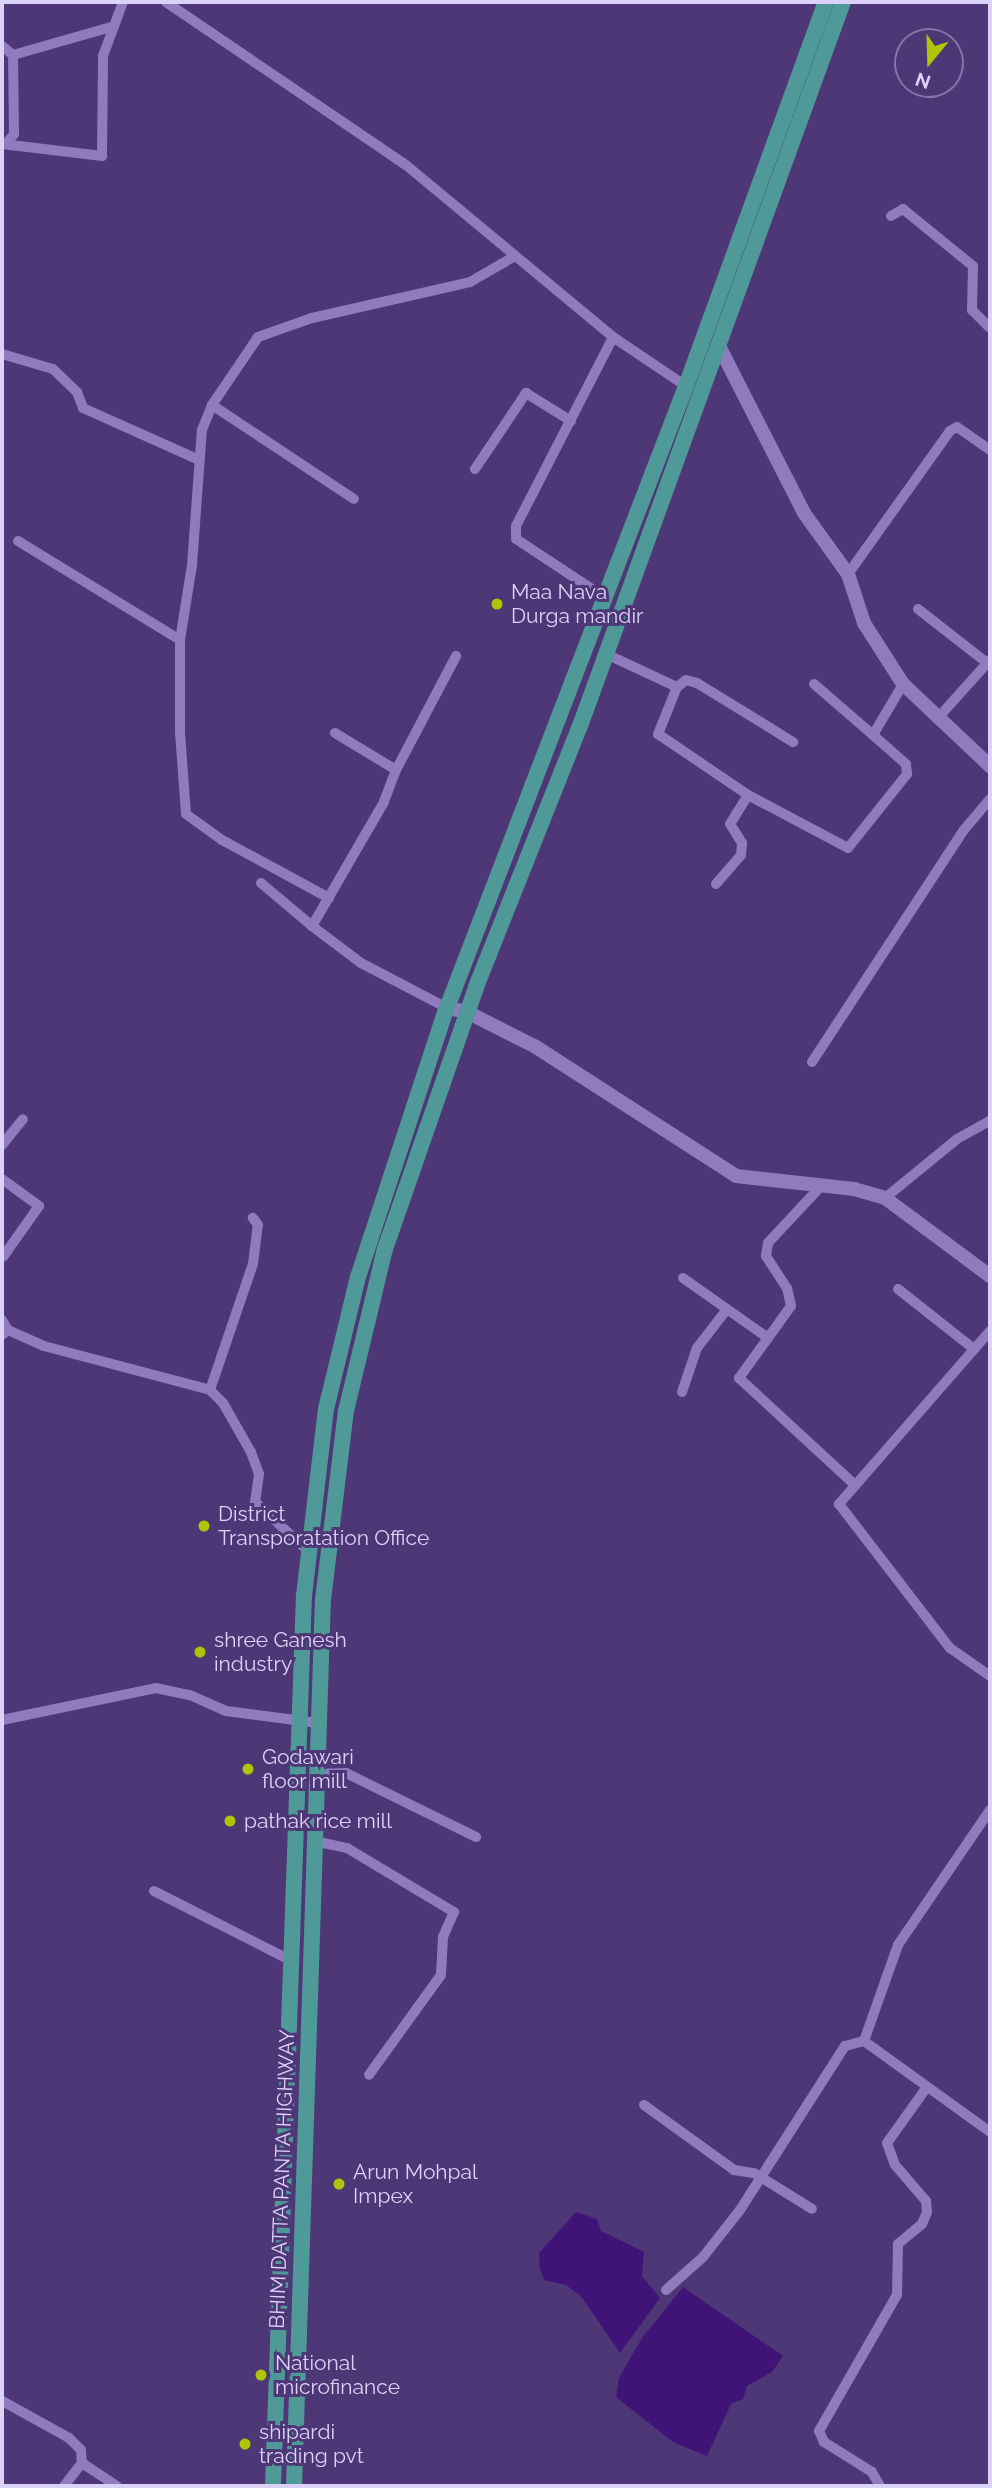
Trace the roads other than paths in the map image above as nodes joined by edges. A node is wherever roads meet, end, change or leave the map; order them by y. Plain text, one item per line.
1 (124, 2) edge
2 (166, 2) edge
3 (826, 2) edge
4 (843, 2) edge
5 (111, 27) junction
6 (2, 46) edge
7 (13, 55) junction
8 (4, 144) edge
9 (891, 216) dead end
10 (515, 256) junction
11 (990, 328) edge
12 (613, 337) junction
13 (719, 346) junction
14 (2, 354) edge
15 (686, 386) junction
16 (212, 405) junction
17 (571, 421) junction
18 (990, 450) edge
19 (199, 460) junction
20 (474, 469) dead end
21 (354, 499) dead end
22 (18, 541) dead end
23 (848, 574) junction
24 (604, 597) junction
25 (918, 609) dead end
26 (180, 640) junction
27 (604, 653) junction
28 (456, 656) dead end
29 (989, 661) edge
30 (814, 684) dead end
31 (903, 684) junction
32 (677, 687) junction
33 (937, 719) junction
34 (335, 733) dead end
35 (873, 735) junction
36 (793, 742) dead end
37 (990, 766) edge
38 (396, 770) junction
39 (748, 794) junction
40 (990, 799) edge
41 (261, 883) dead end
42 (716, 884) dead end
43 (329, 898) junction
44 (312, 926) junction
45 (447, 1008) junction
46 (467, 1012) junction
47 (813, 1062) dead end
48 (23, 1119) dead end
49 (990, 1121) edge
50 (2, 1145) edge
51 (2, 1179) edge
52 (822, 1185) junction
53 (885, 1198) junction
54 (253, 1218) dead end
55 (2, 1257) edge
56 (990, 1276) edge
57 (683, 1278) dead end
58 (898, 1289) dead end
59 (727, 1309) junction
60 (2, 1320) edge
61 (990, 1331) edge
62 (5, 1333) edge
63 (768, 1338) junction
64 (974, 1349) junction
65 (211, 1390) junction
66 (682, 1392) dead end
67 (854, 1484) junction
68 (307, 1550) junction
69 (990, 1676) edge
70 (2, 1711) edge
71 (16, 1716) junction
72 (2, 1720) edge
73 (300, 1721) junction
74 (318, 1723) junction
75 (317, 1774) junction
76 (990, 1810) edge
77 (476, 1837) dead end
78 (314, 1841) junction
79 (154, 1891) dead end
80 (290, 1960) junction
81 (864, 2041) junction
82 (369, 2075) dead end
83 (928, 2087) junction
84 (644, 2105) dead end
85 (990, 2132) edge
86 (761, 2180) junction
87 (812, 2209) dead end
88 (666, 2290) dead end
89 (2, 2401) edge
90 (82, 2463) junction
91 (64, 2486) edge
92 (117, 2486) edge
93 (273, 2486) edge
94 (293, 2486) edge
95 (880, 2486) edge

1 - 5 street
2 - 10 street
3 - 15 highway, BHIM DATTA PANTA HIGHWAY
4 - 13 highway, BHIM DATTA PANTA HIGHWAY
5 - 7 street
5 - 8 street
6 - 7 street
7 - 8 street
9 - 11 street
10 - 12 street
10 - 16 street
12 - 15 street
12 - 17 street
13 - 23 main road
13 - 27 highway, BHIM DATTA PANTA HIGHWAY
14 - 19 street
15 - 24 highway, BHIM DATTA PANTA HIGHWAY
16 - 19 street
16 - 21 street
17 - 20 street
17 - 24 street
18 - 23 street
19 - 26 street
22 - 26 street
23 - 31 main road
24 - 45 highway, BHIM DATTA PANTA HIGHWAY
25 - 29 street
26 - 43 street
27 - 32 street
27 - 46 highway, BHIM DATTA PANTA HIGHWAY
28 - 38 street
29 - 33 street
30 - 35 street
31 - 33 main road
31 - 35 street
32 - 36 street
32 - 39 street
33 - 37 main road
34 - 38 street
35 - 39 street
38 - 43 street
39 - 42 street
40 - 47 street
41 - 44 street
43 - 44 street
44 - 45 street
45 - 46 main road
45 - 68 highway, BHIM DATTA PANTA HIGHWAY
46 - 52 main road
46 - 74 highway, BHIM DATTA PANTA HIGHWAY
48 - 50 street
49 - 53 street
51 - 55 street
52 - 53 main road
52 - 63 street
53 - 56 main road
54 - 65 street
57 - 59 street
58 - 64 street
59 - 63 street
59 - 66 street
60 - 62 street
61 - 64 street
62 - 65 street
63 - 67 street
64 - 67 street
65 - 68 street
67 - 69 street
68 - 73 highway, BHIM DATTA PANTA HIGHWAY
70 - 71 street
71 - 72 street
71 - 73 street
73 - 74 street
73 - 80 highway, BHIM DATTA PANTA HIGHWAY
74 - 75 highway, BHIM DATTA PANTA HIGHWAY
75 - 77 street
75 - 78 highway, BHIM DATTA PANTA HIGHWAY
76 - 81 street
78 - 82 street
78 - 94 highway, BHIM DATTA PANTA HIGHWAY
79 - 80 street
80 - 93 highway, BHIM DATTA PANTA HIGHWAY
81 - 83 street
81 - 86 street
83 - 85 street
83 - 95 street
84 - 86 street
86 - 87 street
86 - 88 street
89 - 90 street
90 - 91 street
90 - 92 street

